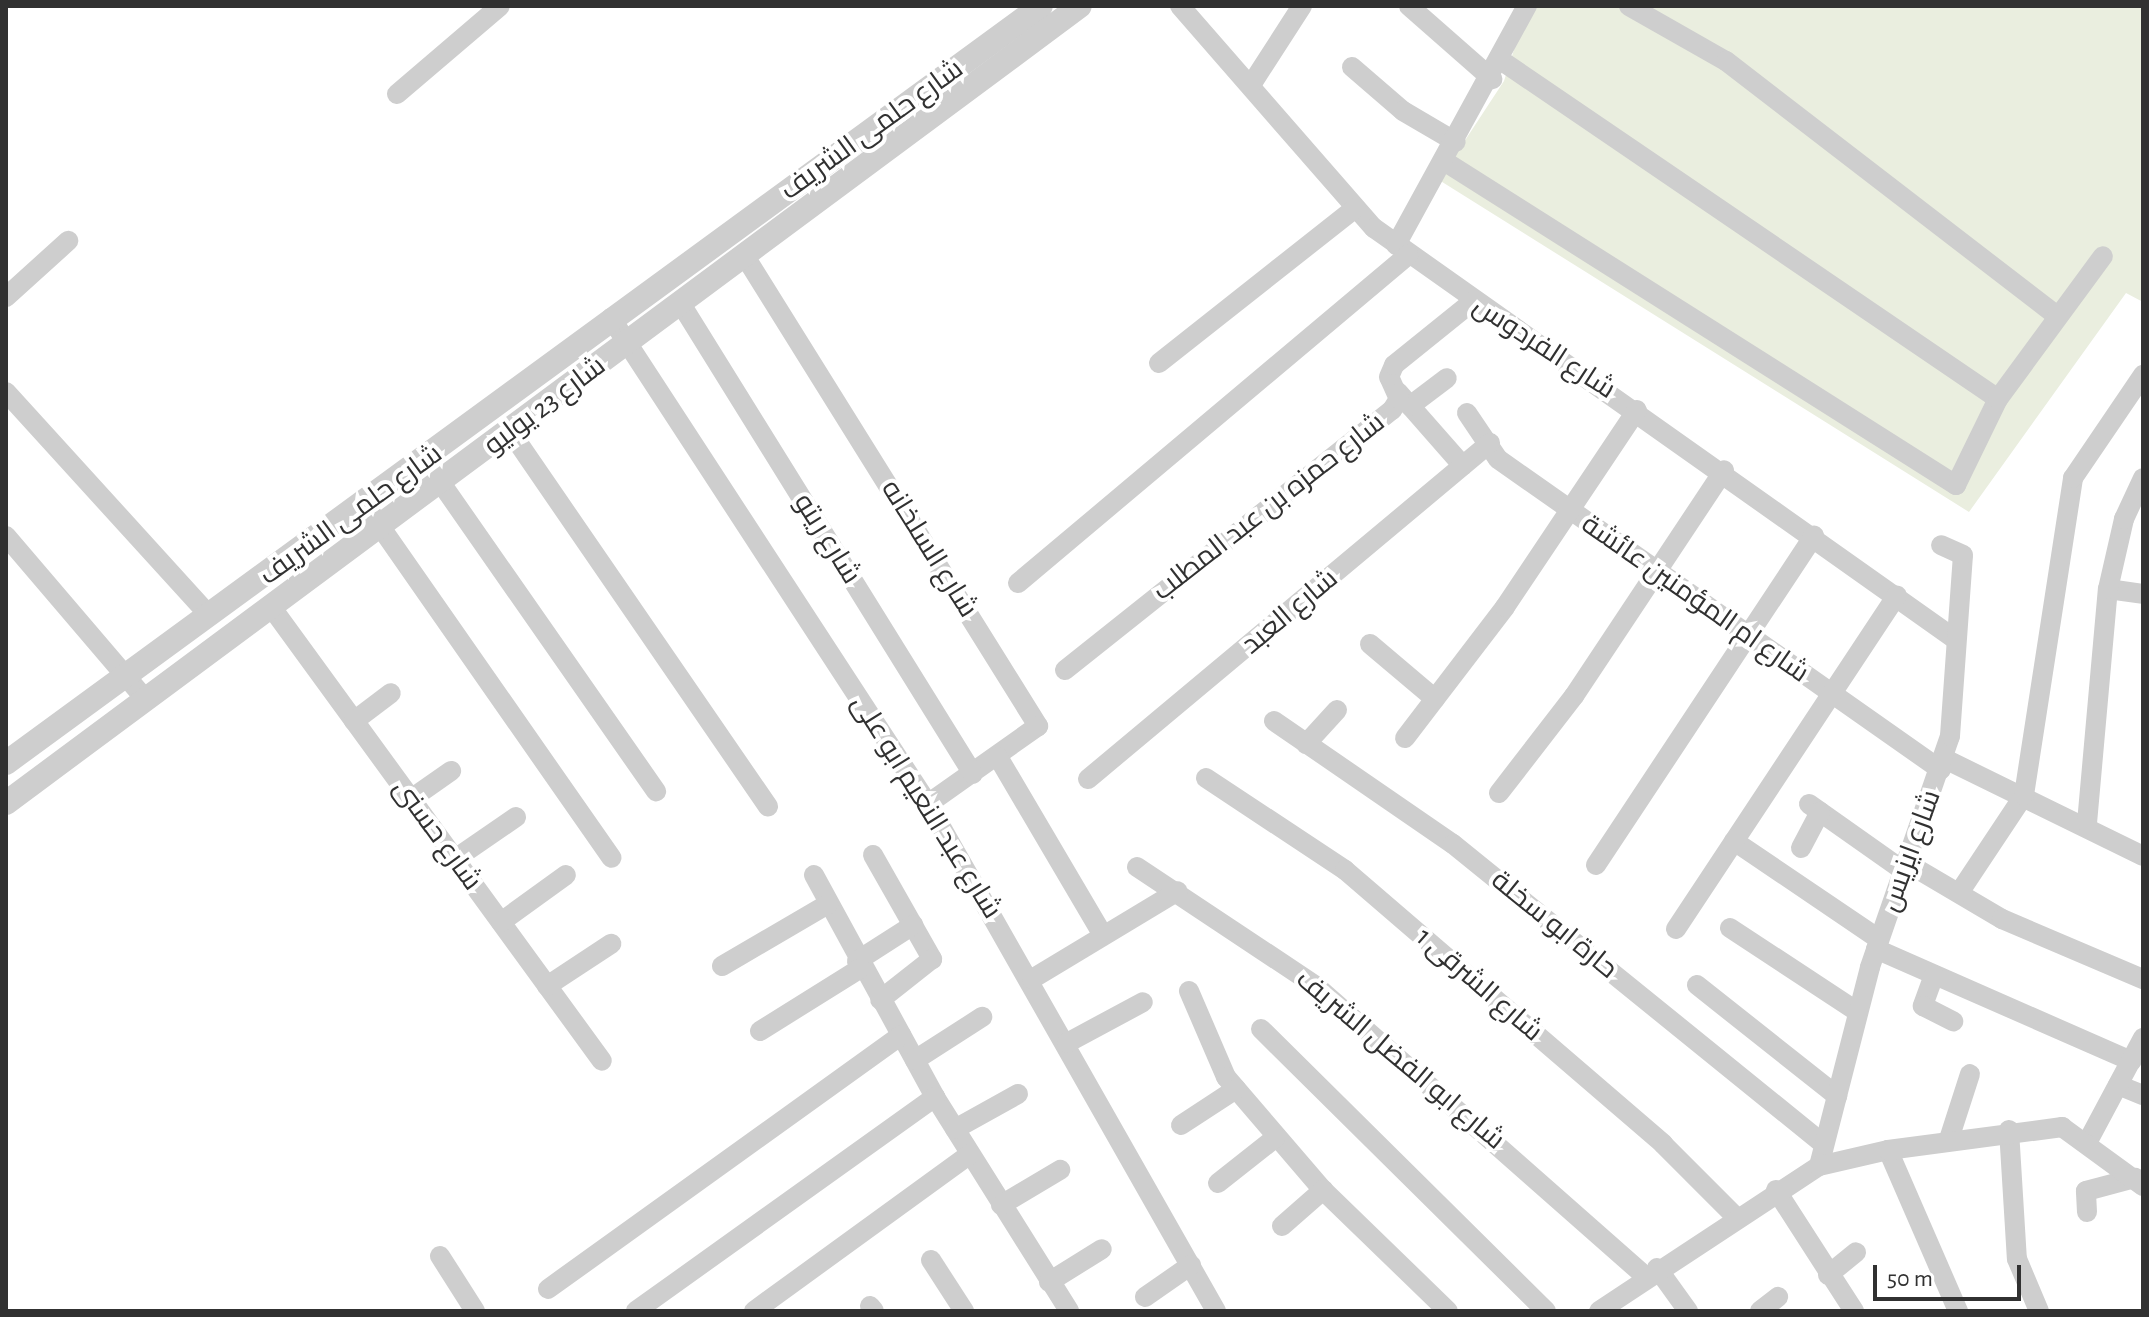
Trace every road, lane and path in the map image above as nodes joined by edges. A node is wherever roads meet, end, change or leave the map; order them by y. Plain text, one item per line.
1 (500, 6) edge
2 (1041, 6) edge
3 (1080, 6) edge
4 (1180, 6) edge
5 (1302, 6) edge
6 (1409, 6) edge
7 (1527, 6) edge
8 (1629, 6) edge
9 (1352, 67) dead end
10 (1497, 70) junction
11 (1251, 85) junction
12 (397, 94) dead end
13 (1456, 142) junction
14 (1444, 161) junction
15 (1355, 208) junction
16 (68, 241) dead end
17 (1402, 250) junction
18 (2103, 256) dead end
19 (746, 258) junction
20 (6, 297) edge
21 (1472, 302) junction
22 (681, 304) junction
23 (2057, 316) junction
24 (611, 318) junction
25 (629, 342) junction
26 (1159, 363) dead end
27 (2143, 375) edge
28 (1447, 378) dead end
29 (6, 392) edge
30 (1404, 399) junction
31 (1998, 399) junction
32 (1637, 410) junction
33 (1467, 413) dead end
34 (512, 434) junction
35 (1490, 443) junction
36 (1463, 466) junction
37 (1724, 470) junction
38 (2143, 478) edge
39 (441, 483) junction
40 (366, 506) junction
41 (1571, 513) junction
42 (381, 527) junction
43 (6, 536) edge
44 (1814, 536) junction
45 (1941, 545) dead end
46 (1658, 573) junction
47 (1018, 583) dead end
48 (2108, 589) junction
49 (2143, 594) edge
50 (1897, 595) junction
51 (272, 608) junction
52 (209, 615) junction
53 (1745, 634) junction
54 (1955, 639) junction
55 (1370, 644) dead end
56 (1065, 670) dead end
57 (126, 676) junction
58 (391, 693) dead end
59 (1832, 695) junction
60 (1435, 699) junction
61 (146, 700) junction
62 (1337, 710) dead end
63 (354, 721) junction
64 (1274, 721) dead end
65 (1405, 738) dead end
66 (1306, 744) junction
67 (998, 757) junction
68 (6, 763) edge
69 (1943, 764) junction
70 (451, 771) dead end
71 (973, 774) junction
72 (1206, 778) dead end
73 (1088, 779) dead end
74 (656, 791) dead end
75 (1499, 793) dead end
76 (2024, 795) junction
77 (411, 799) junction
78 (6, 803) edge
79 (928, 804) junction
80 (768, 807) dead end
81 (516, 817) dead end
82 (2087, 823) junction
83 (1734, 841) junction
84 (1801, 848) dead end
85 (873, 855) dead end
86 (2143, 856) edge
87 (612, 858) dead end
88 (455, 859) junction
89 (1596, 865) dead end
90 (1137, 867) dead end
91 (1906, 867) junction
92 (566, 875) dead end
93 (814, 875) dead end
94 (1178, 891) junction
95 (1959, 893) junction
96 (828, 904) junction
97 (501, 922) junction
98 (913, 925) junction
99 (1730, 928) dead end
100 (1676, 929) dead end
101 (1103, 935) junction
102 (611, 944) dead end
103 (1878, 944) junction
104 (859, 965) junction
105 (722, 966) dead end
106 (1934, 975) junction
107 (1032, 979) junction
108 (2143, 979) edge
109 (1697, 985) dead end
110 (547, 986) junction
111 (1189, 991) dead end
112 (880, 1000) junction
113 (1143, 1002) dead end
114 (1858, 1012) junction
115 (982, 1017) dead end
116 (1953, 1021) dead end
117 (1261, 1029) dead end
118 (760, 1031) dead end
119 (901, 1035) junction
120 (2143, 1038) edge
121 (1067, 1043) junction
122 (915, 1060) junction
123 (602, 1061) dead end
124 (2131, 1061) junction
125 (1970, 1074) dead end
126 (2118, 1085) junction
127 (1236, 1089) junction
128 (1018, 1094) dead end
129 (2143, 1095) edge
130 (1837, 1096) junction
131 (935, 1097) junction
132 (1181, 1125) dead end
133 (955, 1129) junction
134 (2009, 1130) junction
135 (1950, 1136) junction
136 (1275, 1138) junction
137 (2088, 1141) junction
138 (1824, 1144) junction
139 (1888, 1150) junction
140 (970, 1154) junction
141 (1819, 1166) junction
142 (1060, 1170) dead end
143 (2139, 1182) edge
144 (1218, 1183) dead end
145 (1323, 1190) junction
146 (1776, 1190) junction
147 (1001, 1205) junction
148 (2087, 1212) dead end
149 (1734, 1215) junction
150 (1282, 1226) dead end
151 (1102, 1249) dead end
152 (1856, 1252) dead end
153 (440, 1256) dead end
154 (931, 1260) dead end
155 (1191, 1265) junction
156 (1651, 1272) junction
157 (1828, 1275) junction
158 (1049, 1282) junction
159 (548, 1289) dead end
160 (1145, 1297) dead end
161 (1778, 1297) dead end
162 (475, 1311) edge
163 (636, 1311) edge
164 (754, 1311) edge
165 (964, 1311) edge
166 (1069, 1311) edge
167 (1216, 1311) edge
168 (1448, 1311) edge
169 (1546, 1311) edge
170 (1599, 1311) edge
171 (1688, 1311) edge
172 (1760, 1311) edge
173 (1854, 1311) edge
174 (1958, 1311) edge
175 (2039, 1311) edge

1 - 12 street
2 - 24 street, شارع حلمى الشريف
3 - 19 street, شارع 23 يوليو
4 - 11 street, شارع الفردوس
5 - 11 street
6 - 10 street
7 - 10 street
8 - 23 street
9 - 13 street
10 - 13 street
10 - 31 street
11 - 15 street, شارع الفردوس
13 - 14 street
14 - 17 street
14 - 31 street
15 - 17 street, شارع الفردوس
15 - 26 street
16 - 20 street
17 - 21 street, شارع الفردوس
17 - 47 street
18 - 23 street
19 - 22 street, شارع 23 يوليو
19 - 67 street, شارع السلخانه
21 - 30 street, شارع حمزه بن عبد المطلب
21 - 32 street, شارع الفردوس
22 - 25 street, شارع 23 يوليو
22 - 71 street, شارع ريتو
23 - 31 street
24 - 25 street, شارع عبد النعيم ابو على
24 - 40 street, شارع حلمى الشريف
25 - 34 street, شارع 23 يوليو
25 - 79 street, شارع عبد النعيم ابو على
27 - 76 street
28 - 30 street
29 - 52 street
30 - 36 street
30 - 56 street, شارع حمزه بن عبد المطلب
32 - 37 street, شارع الفردوس
32 - 41 street
33 - 35 street, شارع ام المؤمنين عائشة
34 - 39 street, شارع 23 يوليو
34 - 80 street
35 - 36 street, شارع العبد
35 - 41 street, شارع ام المؤمنين عائشة
36 - 73 street, شارع العبد
37 - 44 street, شارع الفردوس
37 - 46 street
38 - 48 street
39 - 42 street, شارع 23 يوليو
39 - 74 street
40 - 42 street
40 - 52 street, شارع حلمى الشريف
41 - 46 street, شارع ام المؤمنين عائشة
41 - 60 street
42 - 51 street, شارع 23 يوليو
42 - 87 street
43 - 57 street
44 - 50 street, شارع الفردوس
44 - 53 street
45 - 54 street, شارع ايزيس
46 - 53 street, شارع ام المؤمنين عائشة
46 - 75 street
48 - 49 street
48 - 82 street
50 - 54 street, شارع الفردوس
50 - 59 street
51 - 61 street, شارع 23 يوليو
51 - 63 street, شارع حسنى
52 - 57 street, شارع حلمى الشريف
53 - 59 street, شارع ام المؤمنين عائشة
53 - 89 street
54 - 69 street, شارع ايزيس
55 - 60 street
57 - 61 street
57 - 68 street, شارع حلمى الشريف
58 - 63 street
59 - 69 street, شارع ام المؤمنين عائشة
59 - 83 street
60 - 65 street
61 - 78 street, شارع 23 يوليو
62 - 66 street
63 - 77 street, شارع حسنى
64 - 66 street, حارة ابو سخلة
66 - 138 street, حارة ابو سخلة
67 - 71 street, شارع السلخانه
67 - 101 street
69 - 76 street, شارع ام المؤمنين عائشة
69 - 91 street, شارع ايزيس
70 - 77 street
71 - 79 street, شارع السلخانه
72 - 149 street, شارع الشرقى 1
76 - 82 street, شارع ام المؤمنين عائشة
76 - 95 street
77 - 88 street, شارع حسنى
79 - 107 street, شارع عبد النعيم ابو على
81 - 88 street
82 - 86 street, شارع ام المؤمنين عائشة
83 - 100 street
83 - 103 street
84 - 91 street
85 - 98 street
88 - 97 street, شارع حسنى
90 - 94 street, شارع ابو الفضل الشريف
91 - 95 street
91 - 103 street, شارع ايزيس
92 - 97 street
93 - 96 street
94 - 101 street
94 - 156 street, شارع ابو الفضل الشريف
95 - 108 street
96 - 104 street
96 - 105 street
97 - 110 street, شارع حسنى
98 - 104 street
98 - 112 street
99 - 114 street
101 - 107 street
102 - 110 street
103 - 106 street
103 - 114 street, شارع ايزيس
104 - 112 street
104 - 118 street
106 - 116 street
106 - 124 street
107 - 121 street, شارع عبد النعيم ابو على
109 - 130 street
110 - 123 street, شارع حسنى
111 - 127 street
112 - 119 street
113 - 121 street
114 - 130 street, شارع ايزيس
115 - 122 street
117 - 169 street
119 - 122 street
119 - 159 street
120 - 124 street
121 - 155 street, شارع عبد النعيم ابو على
122 - 131 street
124 - 126 street
125 - 135 street
126 - 129 street
126 - 137 street
127 - 132 street
127 - 136 street
128 - 133 street
130 - 138 street, شارع ايزيس
131 - 133 street
131 - 163 street
133 - 140 street
134 - 135 street
134 - 137 street
134 - 175 street
135 - 139 street
136 - 144 street
136 - 145 street
137 - 143 street
138 - 141 street, شارع ايزيس
139 - 141 street
139 - 174 street
140 - 147 street
140 - 164 street
141 - 146 street
142 - 147 street
143 - 148 street
145 - 150 street
145 - 168 street
146 - 149 street
146 - 157 street
147 - 158 street
149 - 156 street
151 - 158 street
152 - 157 street
153 - 162 street
154 - 165 street
155 - 160 street
155 - 167 street, شارع عبد النعيم ابو على
156 - 170 street
156 - 171 street, شارع ابو الفضل الشريف
157 - 173 street
158 - 166 street
161 - 172 street

